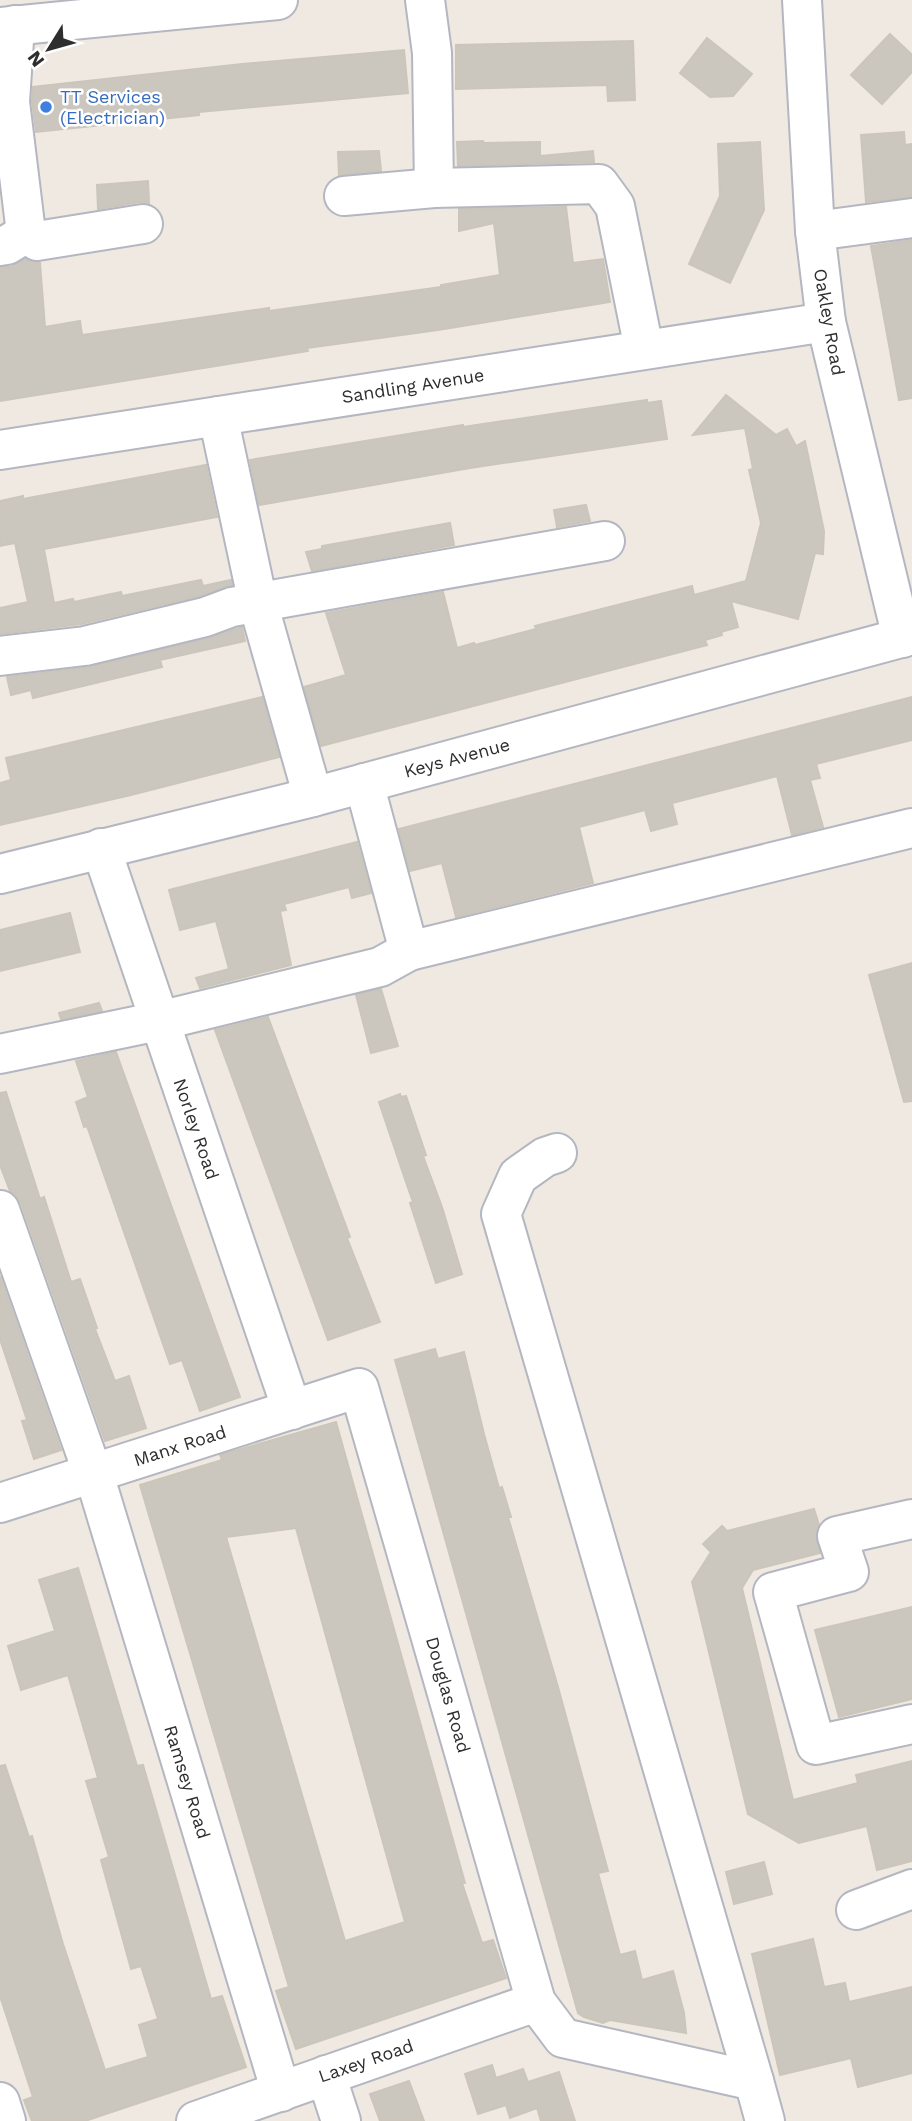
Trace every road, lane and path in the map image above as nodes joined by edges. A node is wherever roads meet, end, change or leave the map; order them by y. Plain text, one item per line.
1 (278, 0) edge
2 (425, 0) edge
3 (802, 0) edge
4 (137, 6) edge
5 (8, 26) edge
6 (434, 188) junction
7 (344, 196) dead end
8 (912, 218) edge
9 (142, 224) dead end
10 (815, 231) junction
11 (13, 240) edge
12 (826, 322) junction
13 (644, 349) junction
14 (218, 416) junction
15 (0, 450) edge
16 (605, 541) dead end
17 (258, 603) junction
18 (907, 637) edge
19 (0, 656) edge
20 (364, 783) junction
21 (313, 797) junction
22 (912, 828) edge
23 (101, 848) junction
24 (0, 874) edge
25 (409, 951) junction
26 (159, 1021) junction
27 (0, 1054) edge
28 (557, 1153) dead end
29 (0, 1210) edge
30 (359, 1388) joint
31 (292, 1410) junction
32 (94, 1473) junction
33 (0, 1503) edge
34 (912, 1520) edge
35 (912, 1724) edge
36 (912, 1889) edge
37 (856, 1910) dead end
38 (536, 2002) junction
39 (326, 2075) junction
40 (754, 2081) junction
41 (281, 2092) junction
42 (0, 2102) edge
43 (6, 2121) edge
44 (196, 2121) edge
45 (341, 2121) edge
46 (765, 2121) edge

1 - 4 street
2 - 6 street
3 - 10 street, Oakley Road
4 - 5 street
5 - 11 street
6 - 7 street
6 - 13 street
8 - 10 street
9 - 11 street
10 - 12 street, Oakley Road
12 - 13 street, Sandling Avenue
12 - 18 street, Oakley Road
13 - 14 street, Sandling Avenue
14 - 15 street, Sandling Avenue
14 - 17 street
16 - 17 street
17 - 19 street
17 - 21 street
18 - 20 street, Keys Avenue
20 - 21 street, Keys Avenue
20 - 25 street
21 - 23 street, Keys Avenue
22 - 25 street
23 - 24 street, Keys Avenue
23 - 26 street, Norley Road
25 - 26 street
26 - 27 street
26 - 31 street, Norley Road
28 - 40 street
29 - 32 street, Ramsey Road
30 - 31 street, Manx Road
30 - 38 street, Douglas Road
31 - 32 street, Manx Road
32 - 33 street, Manx Road
32 - 41 street, Ramsey Road
34 - 35 street
36 - 37 street
38 - 39 street, Laxey Road
38 - 40 street
39 - 41 street, Laxey Road
39 - 45 street
40 - 46 street
41 - 44 street, Laxey Road
42 - 43 street

